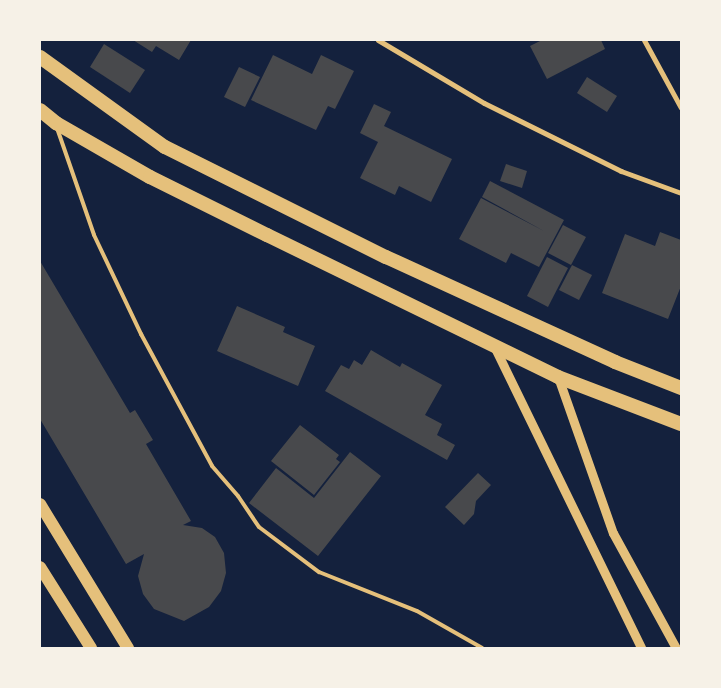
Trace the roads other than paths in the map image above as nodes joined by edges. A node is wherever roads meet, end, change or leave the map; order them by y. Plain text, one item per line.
1 (378, 40) edge
2 (644, 40) edge
3 (40, 57) edge
4 (681, 108) edge
5 (40, 110) edge
6 (56, 123) junction
7 (681, 193) edge
8 (492, 344) junction
9 (558, 377) junction
10 (681, 388) edge
11 (681, 424) edge
12 (40, 504) edge
13 (40, 567) edge
14 (91, 648) edge
15 (128, 648) edge
16 (482, 648) edge
17 (641, 648) edge
18 (676, 648) edge

1 - 7 street
2 - 4 street
3 - 10 highway
5 - 6 highway
6 - 8 highway
6 - 16 lane
8 - 9 highway
8 - 17 street
9 - 11 highway
9 - 18 street
12 - 15 main road
13 - 14 main road

